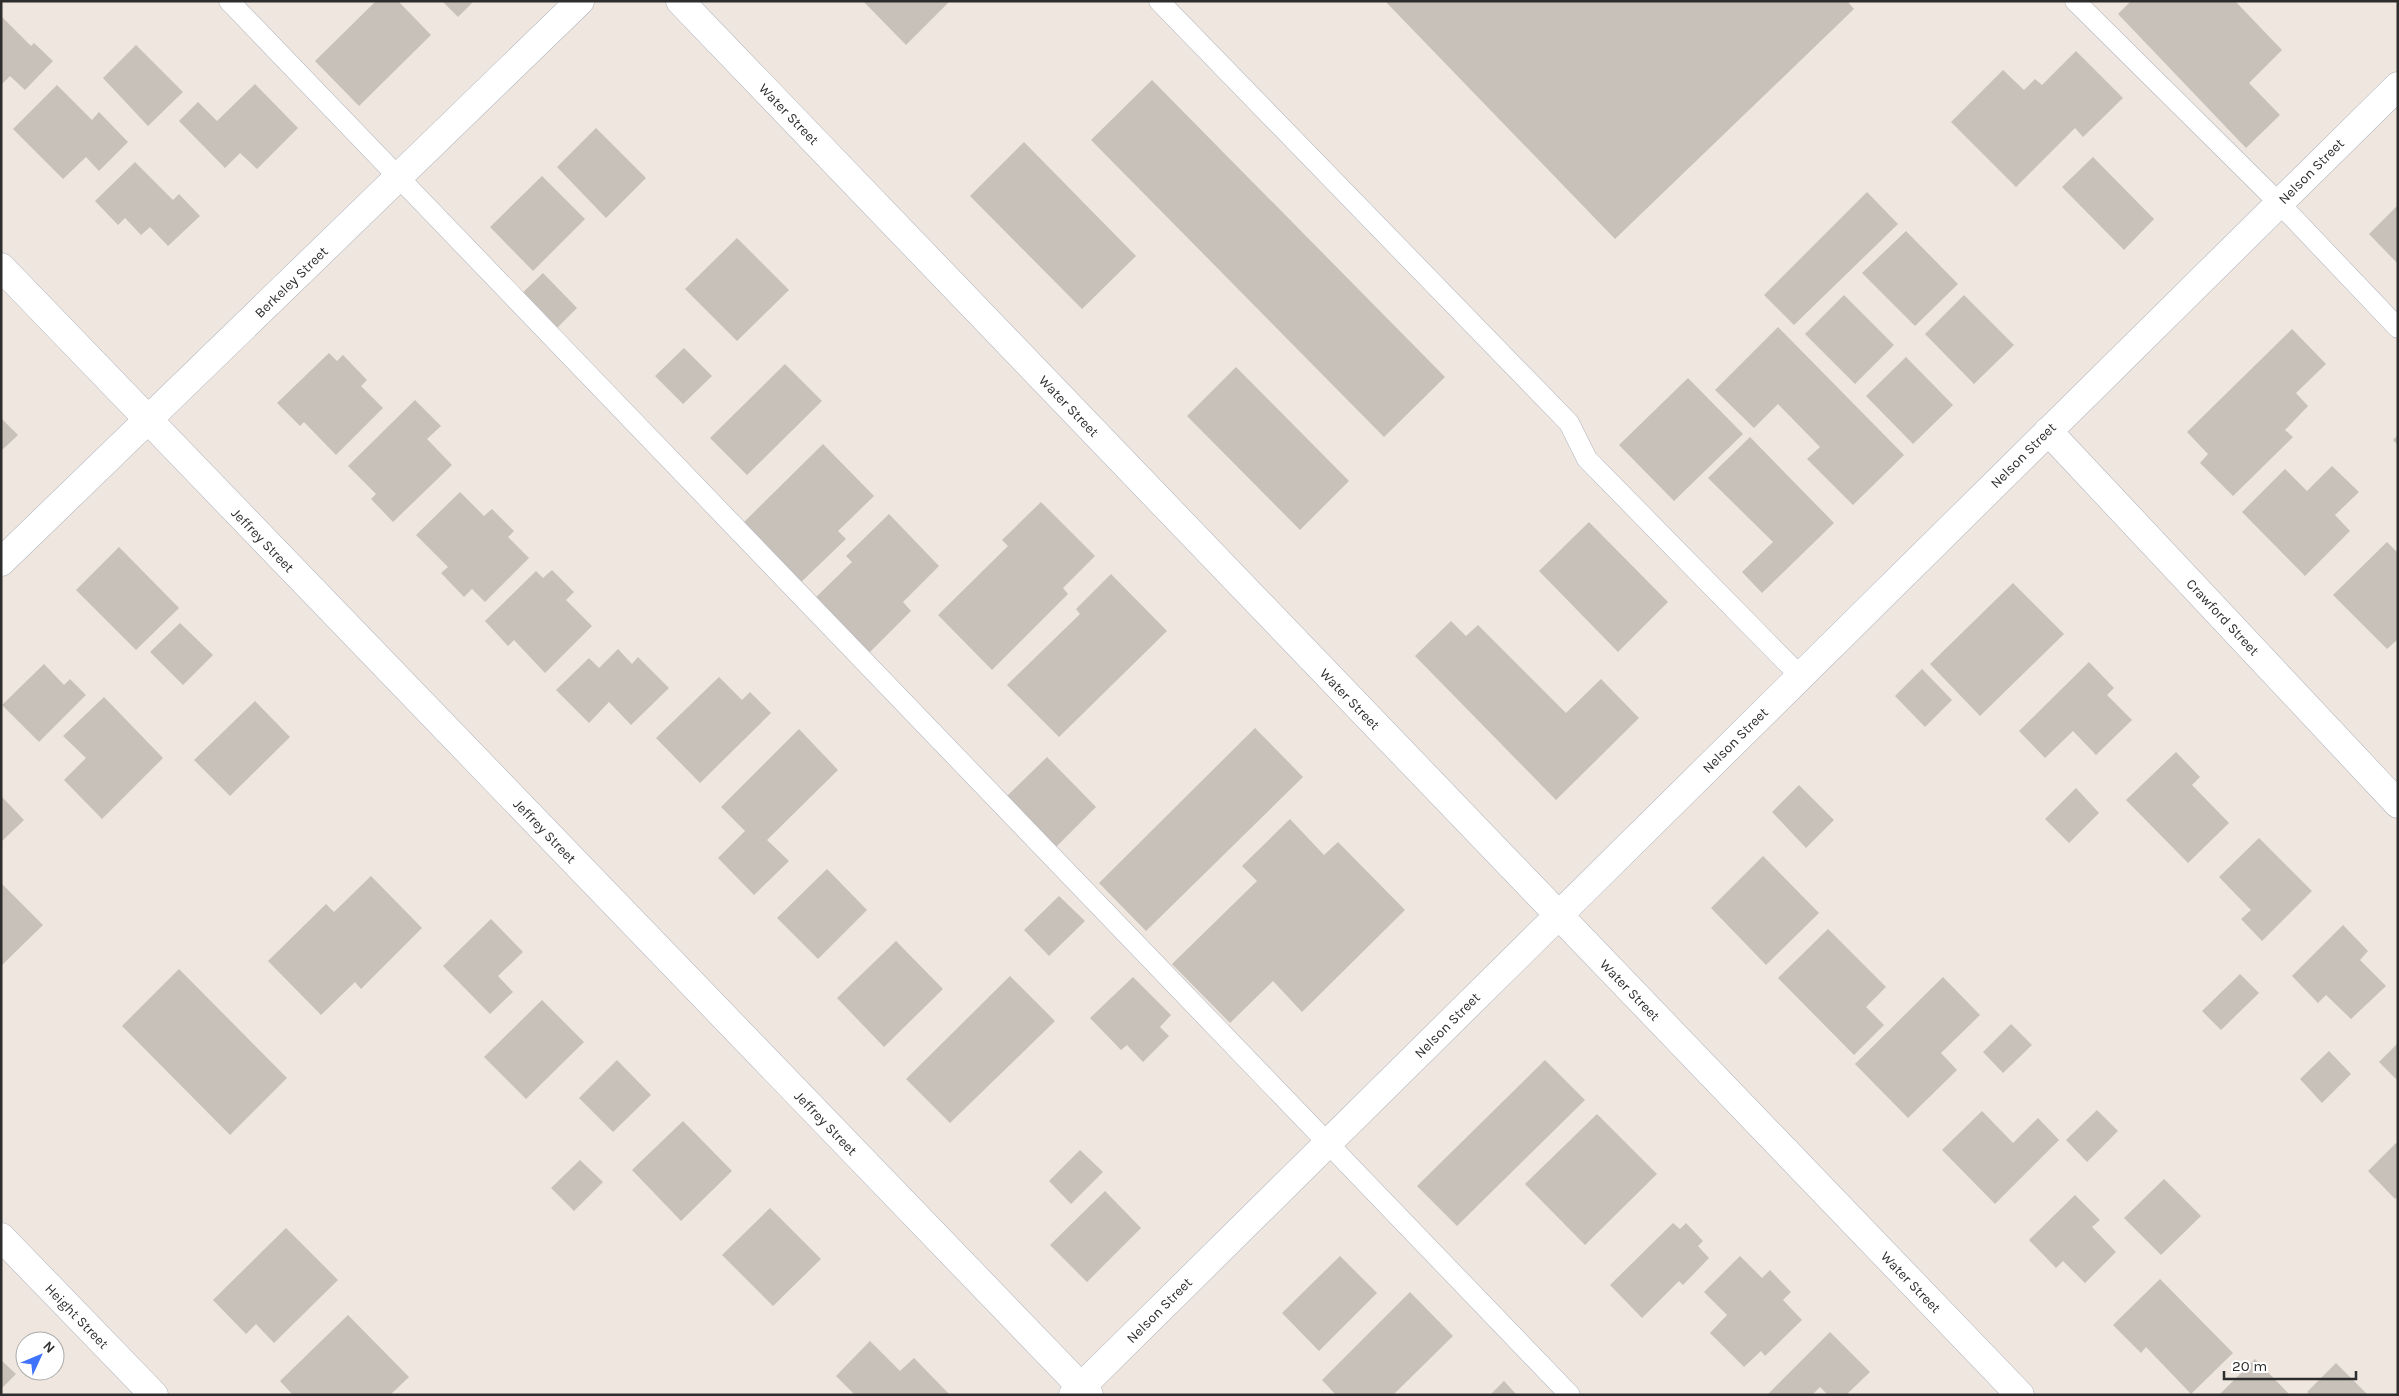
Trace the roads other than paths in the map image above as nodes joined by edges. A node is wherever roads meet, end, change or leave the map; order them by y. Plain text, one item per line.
1 (228, 1) edge
2 (580, 1) edge
3 (680, 1) edge
4 (1158, 1) edge
5 (2075, 1) edge
6 (2398, 86) edge
7 (397, 178) junction
8 (2279, 203) junction
9 (1, 267) edge
10 (2398, 328) edge
11 (148, 420) junction
12 (2048, 431) junction
13 (1, 562) edge
14 (1800, 676) junction
15 (2398, 804) edge
16 (1558, 916) junction
17 (1327, 1144) junction
18 (1, 1238) edge
19 (1081, 1392) edge
20 (154, 1395) edge
21 (1570, 1395) edge
22 (2020, 1395) edge

1 - 7 lane
2 - 7 street, Berkeley Street
3 - 16 street, Water Street
4 - 14 lane
5 - 8 lane
6 - 8 street, Nelson Street
7 - 11 street, Berkeley Street
7 - 17 lane
8 - 10 lane
8 - 12 street, Nelson Street
9 - 11 street, Jeffrey Street
11 - 13 street, Berkeley Street
11 - 19 street, Jeffrey Street
12 - 14 street, Nelson Street
12 - 15 street, Crawford Street
14 - 16 street, Nelson Street
16 - 17 street, Nelson Street
16 - 22 street, Water Street
17 - 19 street, Nelson Street
17 - 21 lane
18 - 20 street, Height Street

